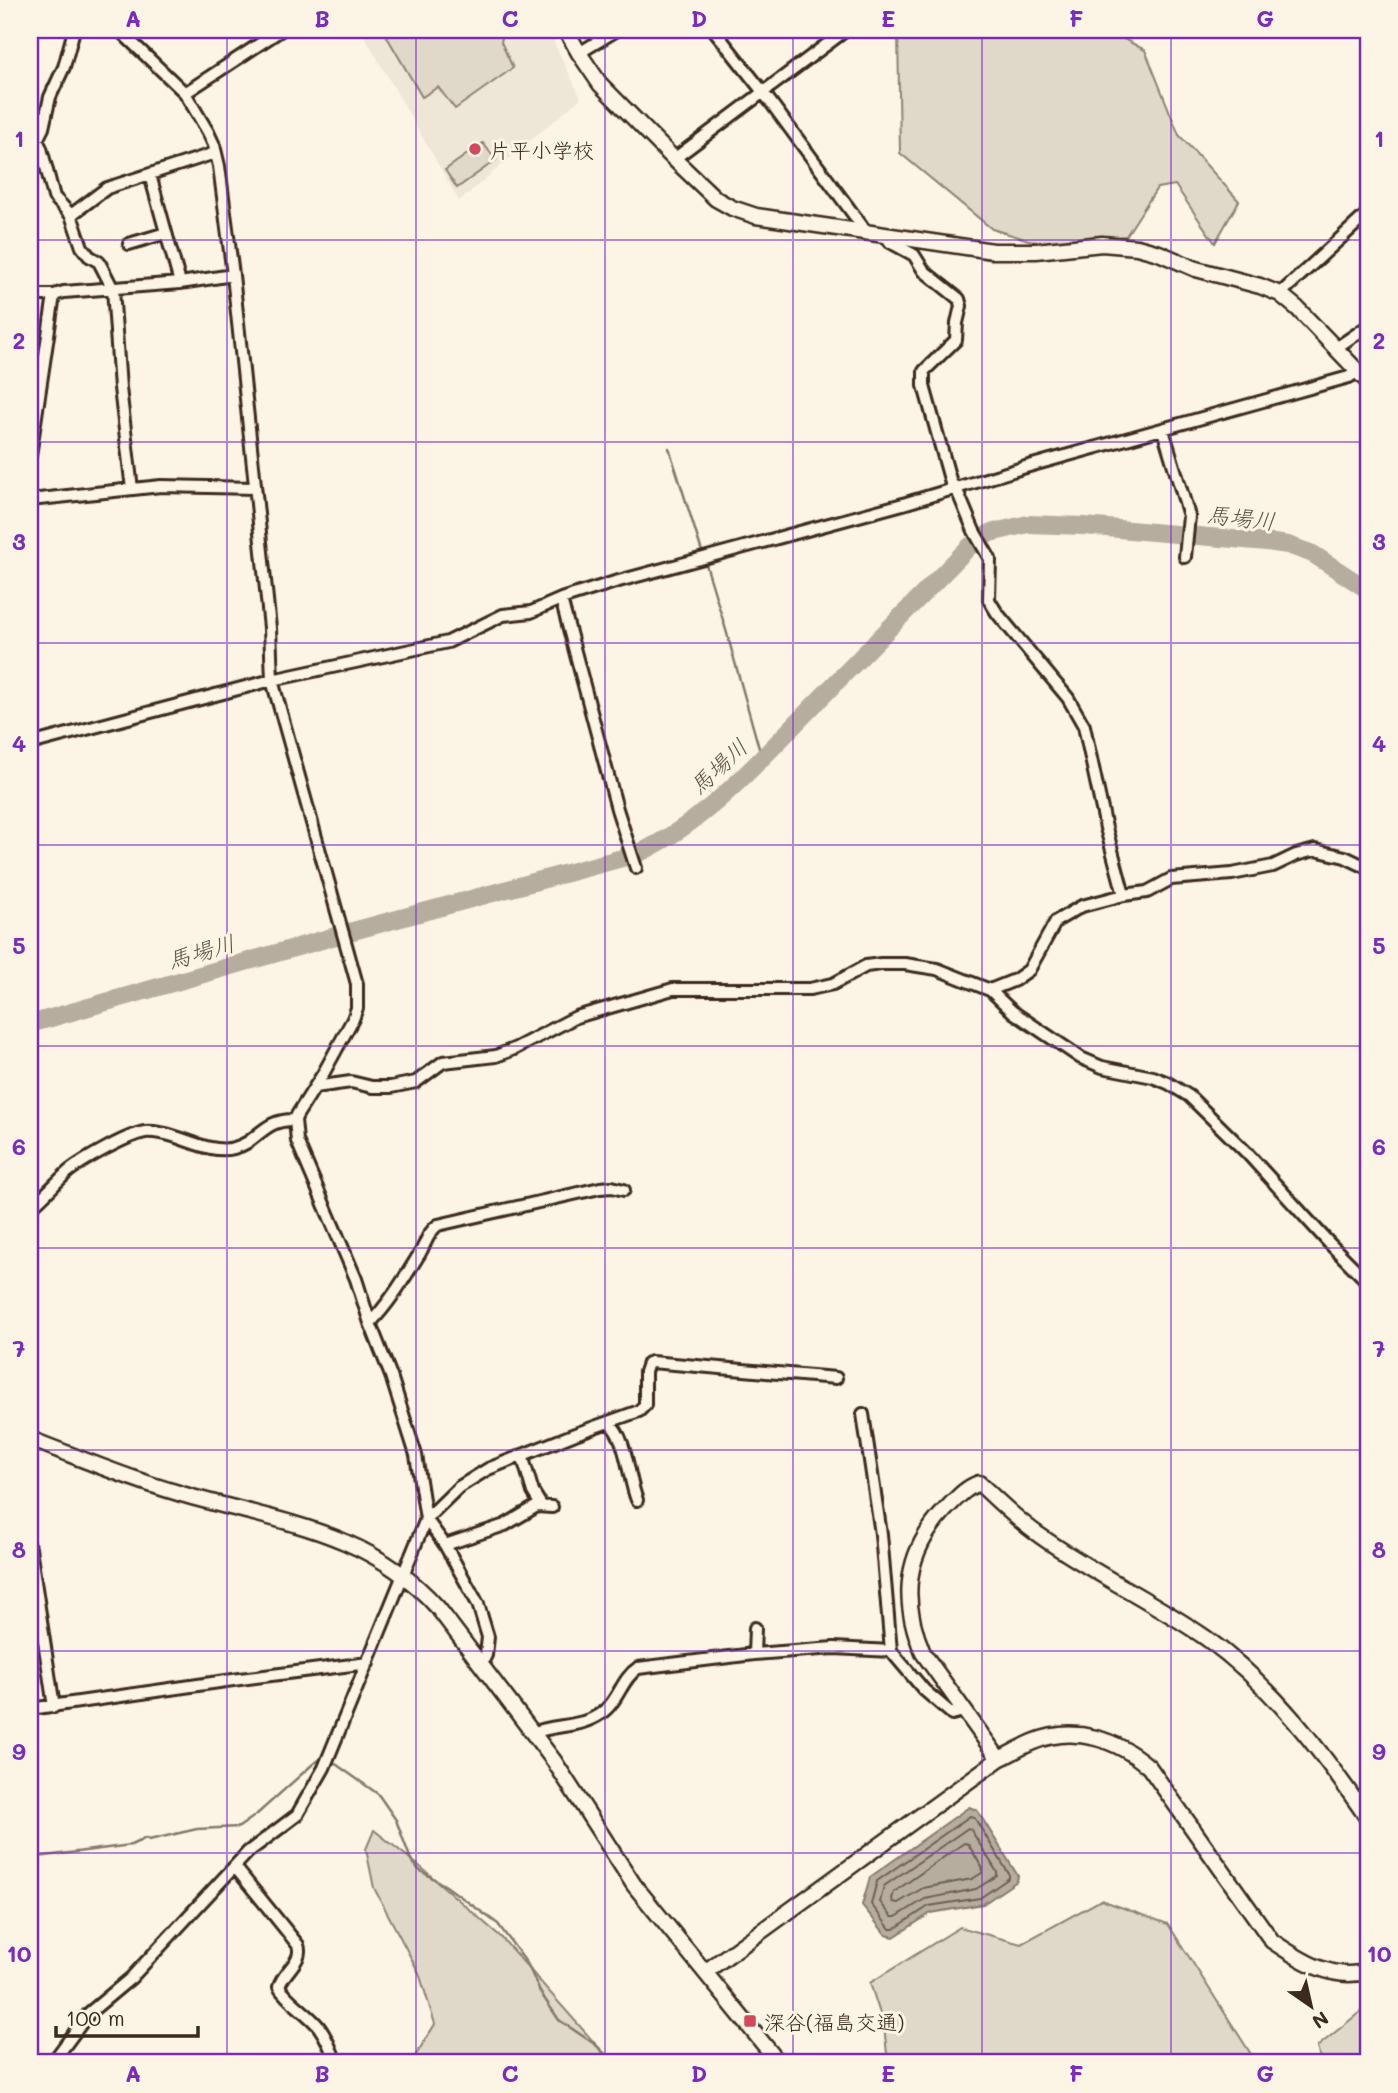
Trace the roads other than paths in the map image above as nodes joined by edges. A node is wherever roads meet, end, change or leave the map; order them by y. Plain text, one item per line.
1 (74, 30) edge
2 (119, 30) edge
3 (281, 30) edge
4 (566, 30) edge
5 (617, 30) edge
6 (714, 30) edge
7 (846, 30) edge
8 (579, 53) junction
9 (764, 92) junction
10 (185, 93) junction
11 (33, 143) edge
12 (215, 153) junction
13 (674, 159) junction
14 (149, 175) junction
15 (1368, 213) edge
16 (71, 215) junction
17 (166, 233) junction
18 (865, 234) junction
19 (886, 236) junction
20 (129, 244) dead end
21 (233, 275) junction
22 (180, 284) junction
23 (113, 289) junction
24 (1280, 294) junction
25 (30, 295) edge
26 (54, 295) junction
27 (1368, 326) edge
28 (1336, 348) junction
29 (1363, 376) edge
30 (1163, 430) junction
31 (30, 456) edge
32 (255, 488) junction
33 (956, 488) junction
34 (132, 489) junction
35 (30, 500) edge
36 (1185, 557) dead end
37 (561, 599) junction
38 (272, 680) junction
39 (30, 744) edge
40 (1368, 867) edge
41 (636, 868) dead end
42 (1124, 895) junction
43 (990, 990) junction
44 (315, 1087) junction
45 (295, 1120) junction
46 (624, 1190) dead end
47 (30, 1208) edge
48 (1368, 1282) edge
49 (370, 1323) junction
50 (836, 1378) dead end
51 (863, 1414) dead end
52 (609, 1423) junction
53 (30, 1439) edge
54 (522, 1455) junction
55 (637, 1500) dead end
56 (426, 1519) junction
57 (445, 1545) junction
58 (30, 1548) edge
59 (402, 1574) junction
60 (755, 1628) dead end
61 (891, 1651) junction
62 (754, 1654) junction
63 (368, 1663) junction
64 (481, 1665) junction
65 (54, 1707) junction
66 (30, 1709) edge
67 (963, 1711) junction
68 (533, 1733) junction
69 (999, 1759) junction
70 (1368, 1819) edge
71 (235, 1867) junction
72 (1368, 1971) edge
73 (705, 1972) junction
74 (52, 2063) edge
75 (336, 2063) edge
76 (779, 2063) edge

1 - 11 street
2 - 10 street
3 - 10 street
4 - 8 street
5 - 8 street
6 - 9 street
7 - 9 street
8 - 13 street
9 - 13 street
9 - 18 street
10 - 12 street
11 - 16 street
12 - 14 street
12 - 21 street
13 - 18 street
14 - 16 street
14 - 17 street
15 - 24 street
16 - 23 street
17 - 20 street
17 - 22 street
18 - 19 street
19 - 24 street
19 - 33 street
21 - 22 street
21 - 32 street
22 - 23 street
23 - 26 street
23 - 34 street
24 - 28 street
25 - 26 street
26 - 31 street
27 - 28 street
28 - 29 street
29 - 30 street
30 - 33 street
30 - 36 street
32 - 34 street
32 - 38 street
33 - 37 street
33 - 42 street
34 - 35 street
37 - 38 street
37 - 41 street
38 - 39 street
38 - 44 street
40 - 42 street
42 - 43 street
43 - 44 street
43 - 48 street
44 - 45 street
45 - 47 street
45 - 49 street
46 - 49 street
49 - 56 street
50 - 52 street
51 - 61 street
52 - 54 street
52 - 55 street
53 - 59 street
54 - 56 street
54 - 57 street
56 - 57 street
56 - 59 street
57 - 64 street
58 - 65 street
59 - 63 street
59 - 64 street
60 - 62 street
61 - 62 street
61 - 67 street
62 - 68 street
63 - 65 street
63 - 71 street
64 - 68 street
65 - 66 street
67 - 69 street
67 - 70 street
68 - 73 street
69 - 72 street
69 - 73 street
71 - 74 street
71 - 75 street
73 - 76 street

